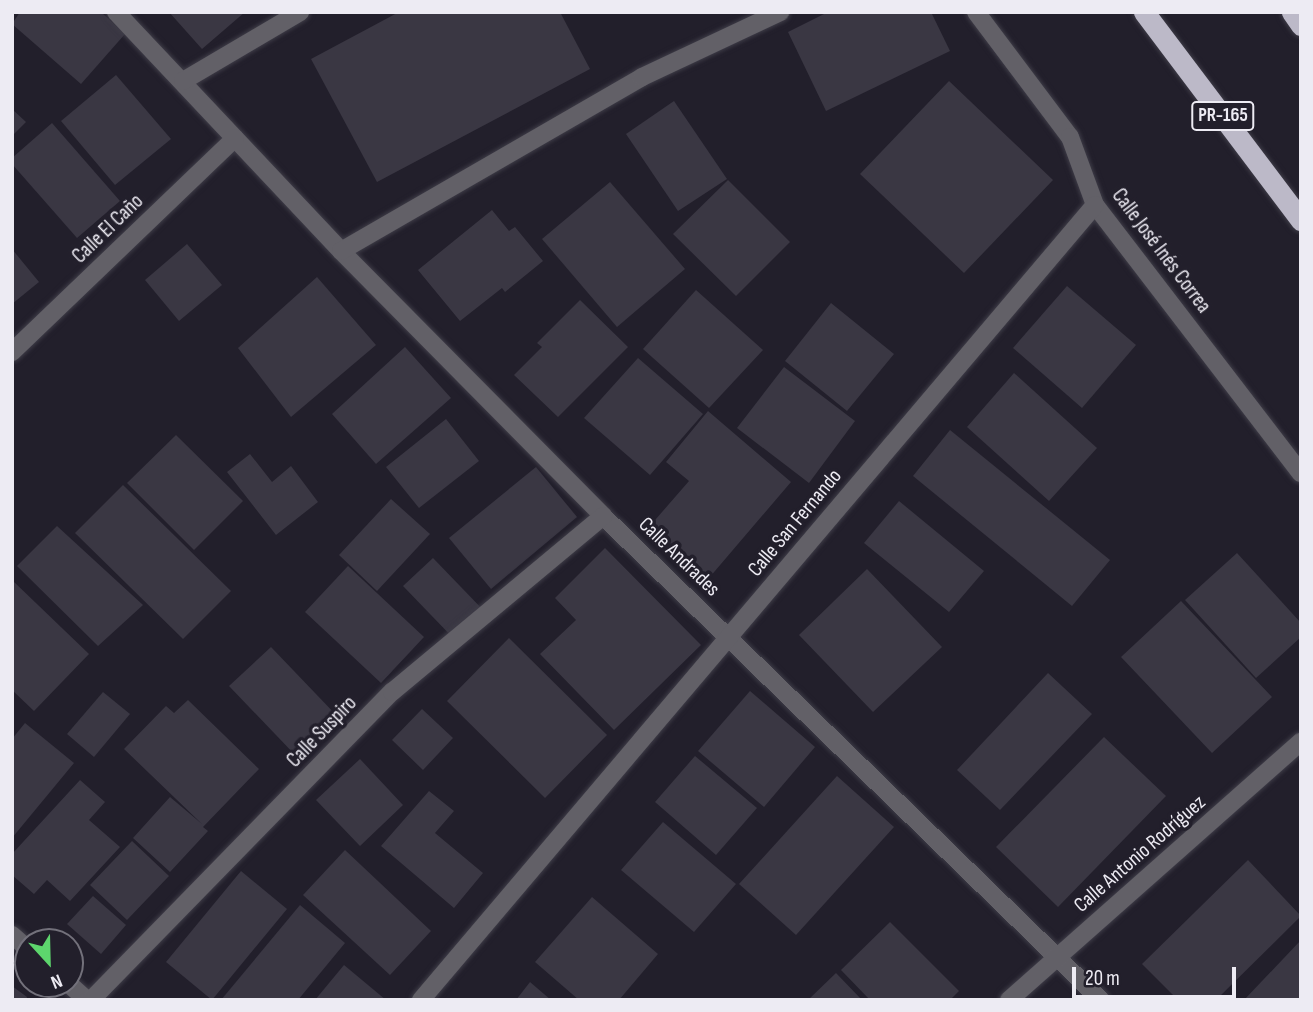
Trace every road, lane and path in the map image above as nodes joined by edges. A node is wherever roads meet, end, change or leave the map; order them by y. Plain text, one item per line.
1 (116, 12) edge
2 (300, 12) edge
3 (780, 12) edge
4 (976, 12) edge
5 (1144, 12) edge
6 (1292, 12) edge
7 (1301, 25) edge
8 (183, 81) junction
9 (235, 138) junction
10 (1095, 205) junction
11 (1301, 220) edge
12 (341, 251) junction
13 (12, 352) edge
14 (1301, 472) edge
15 (603, 516) junction
16 (729, 636) junction
17 (1301, 742) edge
18 (1058, 956) junction
19 (89, 1000) edge
20 (421, 1000) edge
21 (1009, 1000) edge
22 (1101, 1000) edge

1 - 8 street, Calle Andrades
2 - 8 street
3 - 12 street
4 - 10 street, Calle José Inés Correa
5 - 11 highway, PR-165
6 - 7 highway
8 - 9 street, Calle Andrades
9 - 12 street, Calle Andrades
9 - 13 street, Calle El Caño
10 - 14 street, Calle José Inés Correa
10 - 16 street, Calle San Fernando
12 - 15 street, Calle Andrades
15 - 16 street, Calle Andrades
15 - 19 street, Calle Suspiro
16 - 18 street, Calle Andrades
16 - 20 street, Calle San Fernando
17 - 18 street, Calle Antonio Rodríguez
18 - 21 street, Calle Antonio Rodríguez
18 - 22 street, Calle Andrades

